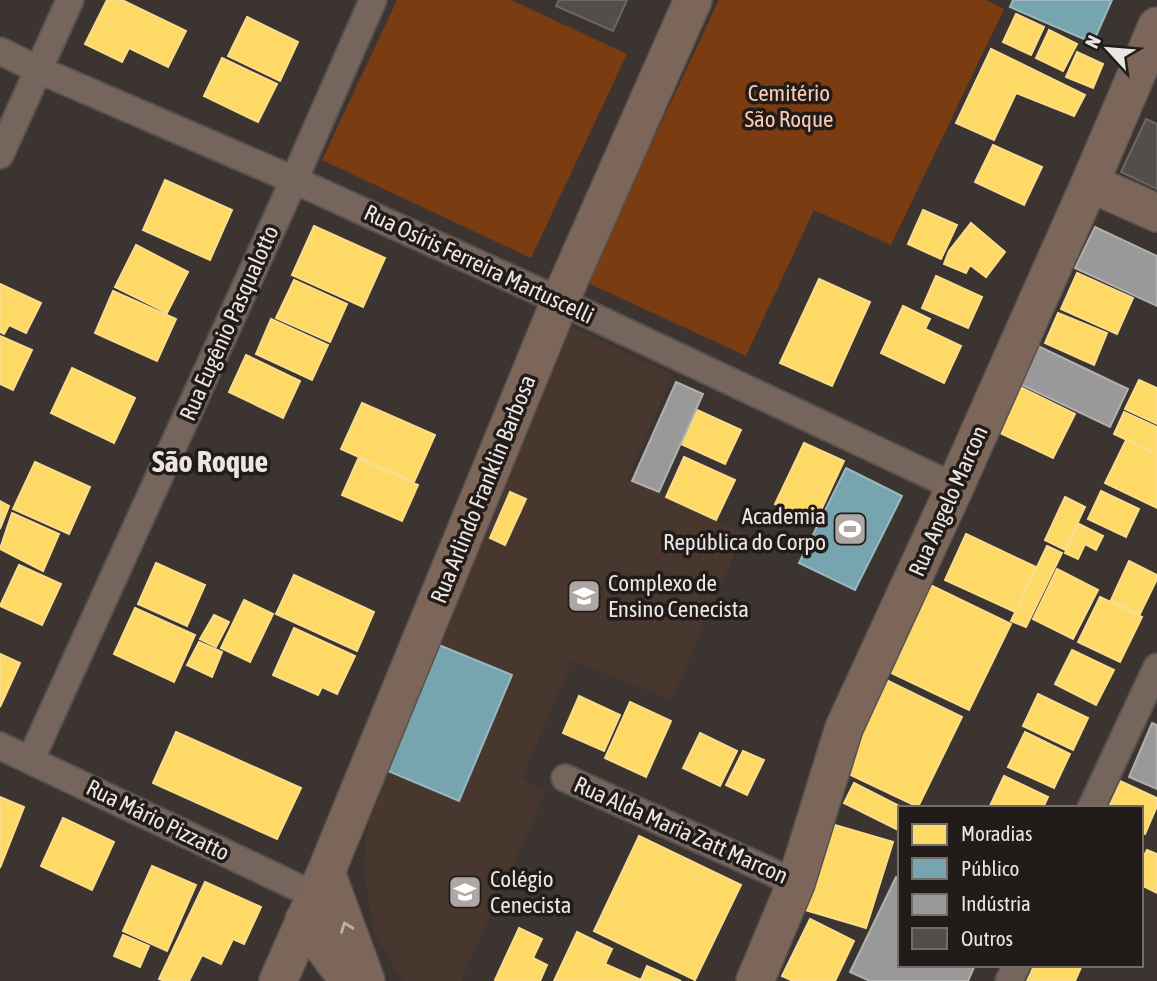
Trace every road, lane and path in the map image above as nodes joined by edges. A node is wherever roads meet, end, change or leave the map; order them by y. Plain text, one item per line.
1 (70, 0) edge
2 (373, 0) edge
3 (693, 0) edge
4 (1157, 26) edge
5 (0, 51) edge
6 (39, 70) junction
7 (0, 155) edge
8 (294, 180) junction
9 (1090, 183) junction
10 (1157, 213) edge
11 (560, 301) junction
12 (955, 487) junction
13 (1157, 667) edge
14 (0, 746) edge
15 (31, 760) junction
16 (565, 778) dead end
17 (1092, 806) edge
18 (796, 883) junction
19 (315, 896) junction
20 (278, 981) edge
21 (349, 981) edge
22 (366, 981) edge
23 (755, 981) edge

1 - 6 street
2 - 8 street, Rua Eugênio Pasqualotto
3 - 11 street, Rua Arlindo Franklin Barbosa
4 - 9 street, Rua Angelo Marcon
5 - 6 street, Rua Osíris Ferreira Martuscelli
6 - 7 street
6 - 8 street, Rua Osíris Ferreira Martuscelli
8 - 11 street, Rua Osíris Ferreira Martuscelli
8 - 15 street, Rua Eugênio Pasqualotto
9 - 10 street
9 - 12 street, Rua Angelo Marcon
11 - 12 street, Rua Osíris Ferreira Martuscelli
11 - 19 street, Rua Arlindo Franklin Barbosa
12 - 18 street, Rua Angelo Marcon
13 - 17 street
14 - 15 street, Rua Mário Pizzatto
15 - 19 street, Rua Mário Pizzatto
16 - 18 street, Rua Alda Maria Zatt Marcon
18 - 23 street, Rua Angelo Marcon
19 - 20 street, Rua Arlindo Franklin Barbosa
19 - 21 street
22 -> 19 street

